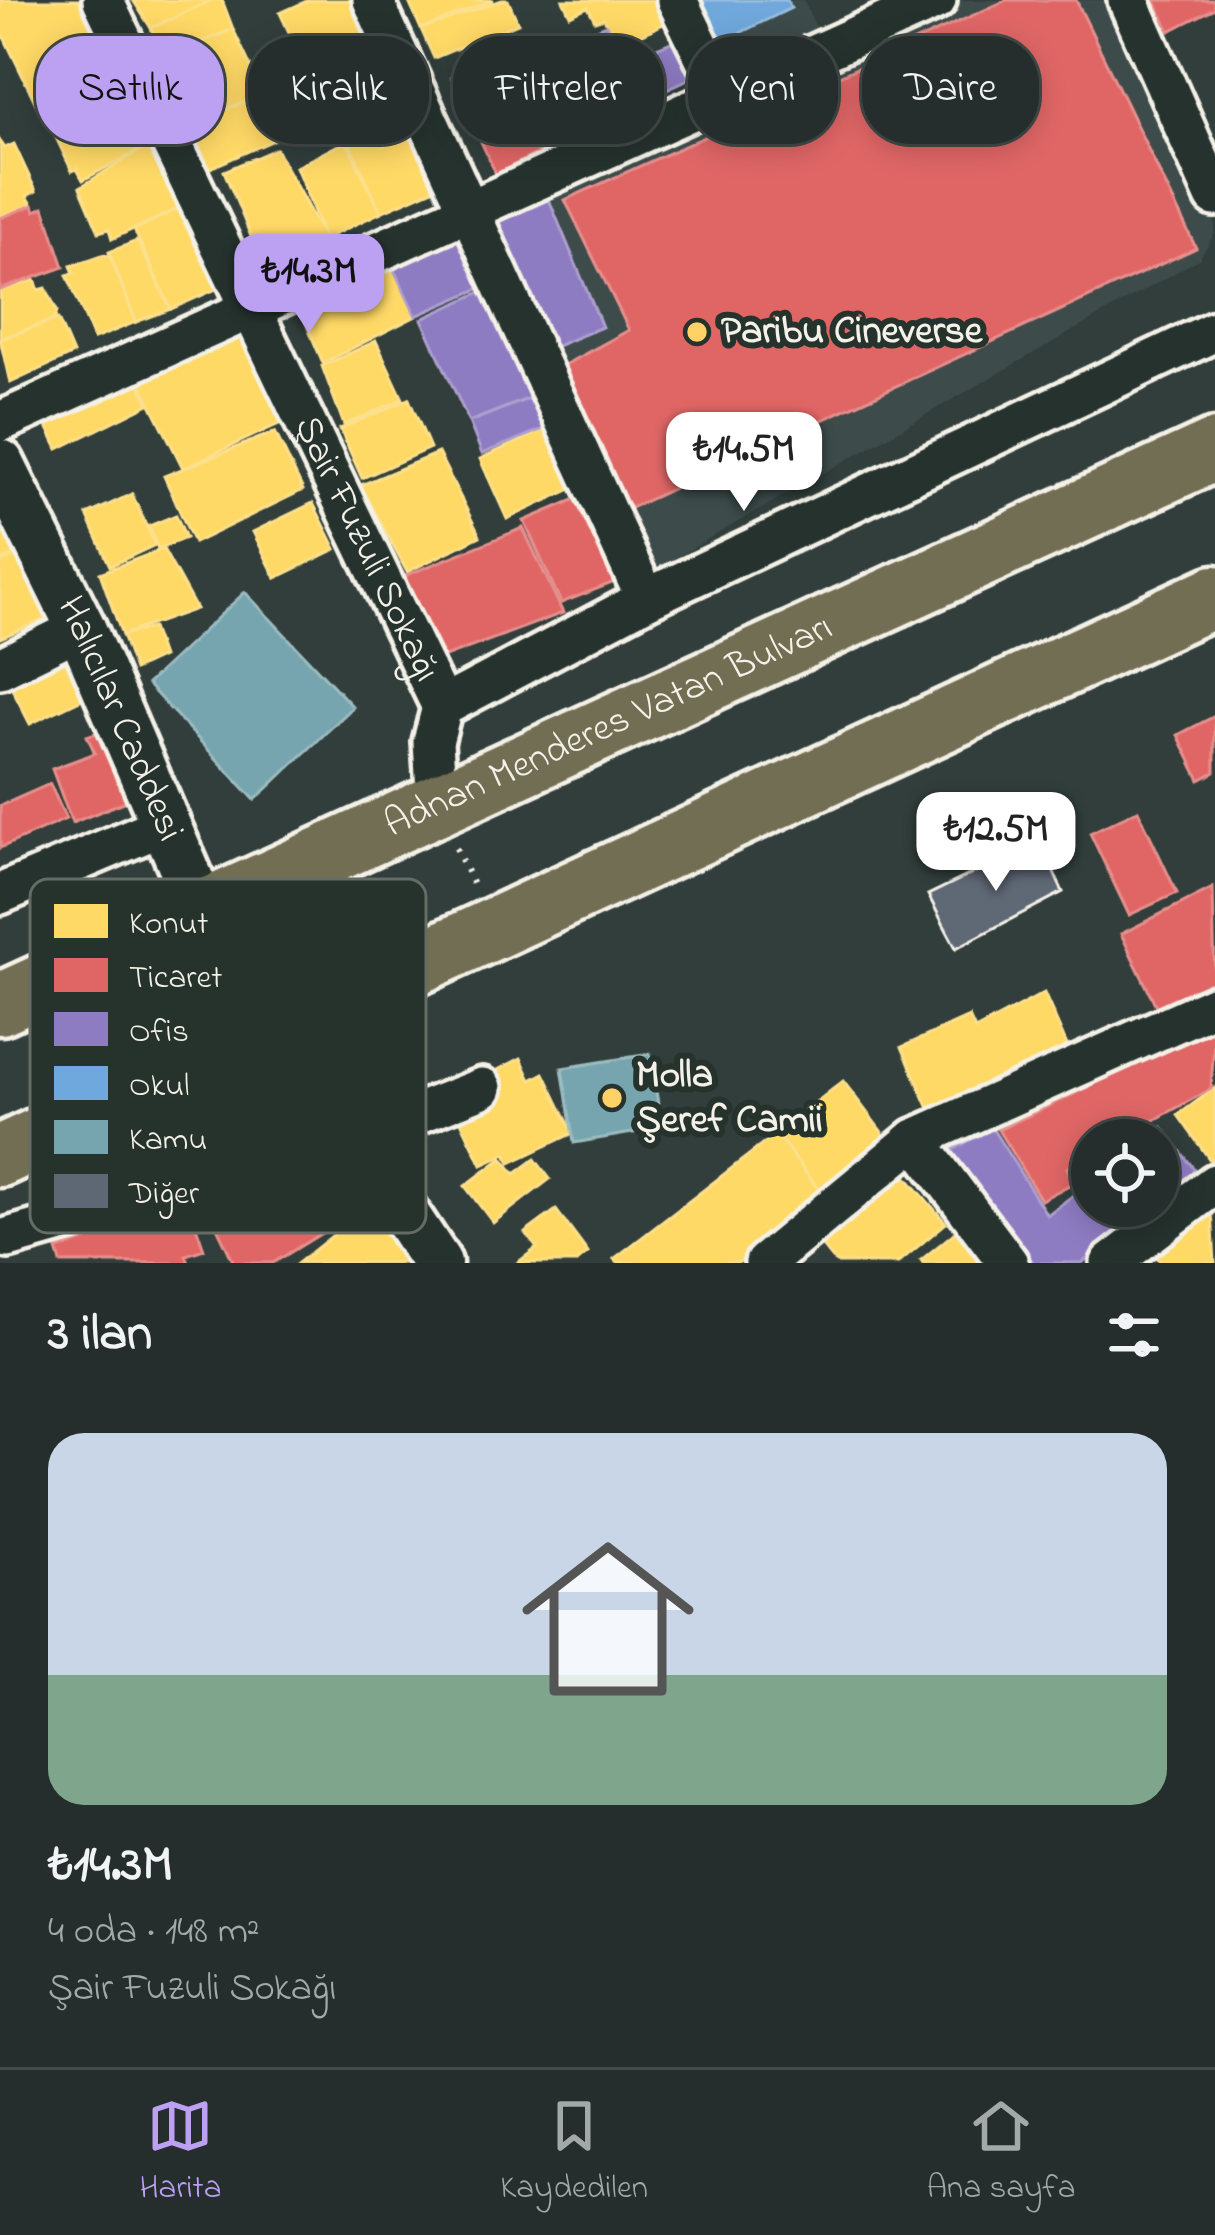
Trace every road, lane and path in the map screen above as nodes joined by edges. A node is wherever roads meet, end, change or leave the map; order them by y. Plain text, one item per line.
1 (103, 0) edge
2 (373, 0) edge
3 (677, 0) edge
4 (936, 0) edge
5 (1128, 0) edge
6 (695, 36) edge
7 (838, 42) edge
8 (688, 108) edge
9 (1215, 196) edge
10 (471, 212) junction
11 (253, 305) junction
12 (1215, 331) edge
13 (0, 422) edge
14 (1215, 450) edge
15 (0, 464) edge
16 (1215, 596) edge
17 (646, 599) junction
18 (81, 628) junction
19 (0, 668) edge
20 (442, 706) junction
21 (437, 806) junction
22 (166, 824) junction
23 (36, 879) edge
24 (189, 879) edge
25 (276, 879) edge
26 (30, 881) edge
27 (0, 894) edge
28 (491, 927) junction
29 (426, 958) edge
30 (30, 990) edge
31 (0, 1004) edge
32 (1215, 1006) edge
33 (482, 1088) dead end
34 (426, 1110) edge
35 (915, 1139) junction
36 (30, 1142) edge
37 (0, 1156) edge
38 (1215, 1184) edge
39 (412, 1233) edge
40 (431, 1261) edge
41 (765, 1263) edge
42 (1008, 1263) edge
43 (1112, 1263) edge

1 - 11 street, Şair Fuzuli Sokağı
2 - 10 street
3 - 6 street
4 - 7 street
5 - 9 street
8 - 10 street
10 - 11 street
10 - 17 street
11 - 13 street
11 - 20 street, Şair Fuzuli Sokağı
12 - 17 street
14 - 21 main road, Adnan Menderes Vatan Bulvarı
15 - 18 street, Halıcılar Caddesi
16 - 28 main road
17 - 20 street
18 - 19 street
18 - 22 street, Halıcılar Caddesi
20 - 21 street
21 - 25 main road, Adnan Menderes Vatan Bulvarı
21 - 28 path
22 - 23 street
22 - 24 street, Halıcılar Caddesi
26 - 27 street
28 - 29 main road
30 - 31 main road, Adnan Menderes Vatan Bulvarı
32 - 35 street
33 - 34 street
35 - 41 street
35 - 42 street
36 - 37 main road
38 - 43 street
39 - 40 street

